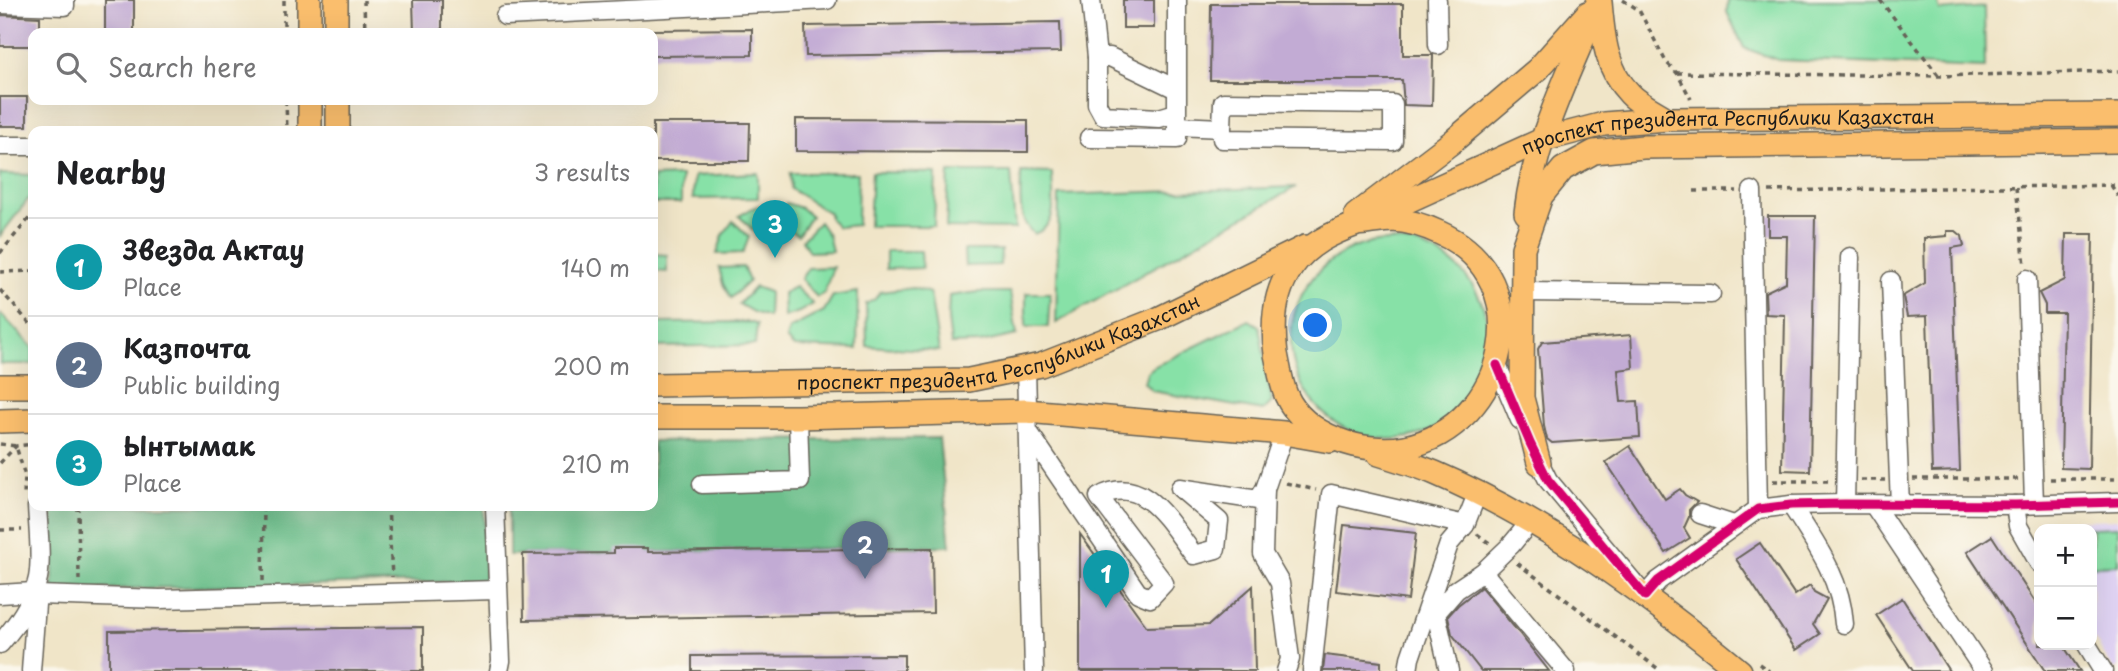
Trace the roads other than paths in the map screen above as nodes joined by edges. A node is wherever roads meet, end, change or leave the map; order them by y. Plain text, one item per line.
1 (65, 0) edge
2 (309, 0) edge
3 (336, 0) edge
4 (827, 0) edge
5 (1091, 0) edge
6 (1177, 0) edge
7 (1437, 0) edge
8 (1599, 0) edge
9 (760, 2) edge
10 (0, 4) edge
11 (505, 16) dead end
12 (309, 28) edge
13 (337, 28) edge
14 (1438, 45) dead end
15 (1097, 57) junction
16 (1176, 89) junction
17 (310, 105) edge
18 (338, 105) edge
19 (2118, 115) edge
20 (1667, 119) junction
21 (1177, 120) junction
22 (310, 126) edge
23 (338, 126) edge
24 (1222, 128) junction
25 (1089, 138) dead end
26 (1542, 140) junction
27 (2118, 141) edge
28 (0, 146) edge
29 (28, 146) edge
30 (1752, 191) road end
31 (1357, 225) junction
32 (1329, 235) junction
33 (1523, 248) junction
34 (1850, 257) dead end
35 (2027, 279) road end
36 (1891, 281) dead end
37 (1523, 292) junction
38 (1712, 294) dead end
39 (1498, 359) junction
40 (1026, 368) junction
41 (658, 385) edge
42 (0, 386) edge
43 (28, 386) edge
44 (658, 417) edge
45 (798, 417) junction
46 (28, 420) edge
47 (0, 421) edge
48 (1027, 421) junction
49 (1284, 433) junction
50 (1349, 444) junction
51 (1539, 463) junction
52 (702, 484) dead end
53 (1267, 484) junction
54 (1477, 494) junction
55 (2118, 502) edge
56 (1845, 504) junction
57 (1873, 504) junction
58 (2034, 504) junction
59 (1791, 505) junction
60 (1900, 505) junction
61 (2015, 505) junction
62 (1758, 509) junction
63 (37, 511) edge
64 (495, 511) edge
65 (1700, 514) dead end
66 (1530, 522) junction
67 (1465, 525) junction
68 (1734, 526) junction
69 (2034, 554) edge
70 (1483, 572) junction
71 (36, 588) junction
72 (497, 590) junction
73 (0, 594) edge
74 (1644, 596) junction
75 (1844, 624) dead end
76 (0, 644) edge
77 (2090, 650) edge
78 (31, 671) edge
79 (499, 671) edge
80 (1034, 671) edge
81 (1286, 671) edge
82 (1312, 671) edge
83 (1408, 671) edge
84 (1449, 671) edge
85 (1566, 671) edge
86 (1740, 671) edge
87 (1984, 671) edge
88 (2103, 671) edge

1 - 10 street
2 - 12 main road
3 - 13 main road
4 - 9 street
5 - 15 street
6 - 16 street
7 - 14 street
8 - 20 main road
8 - 26 main road
8 - 32 main road
9 - 11 street
15 - 16 street
15 - 21 street
16 - 21 street
17 - 22 main road
18 - 23 main road
19 - 20 main road, проспект президента Республики Казахстан
20 - 26 main road, проспект президента Республики Казахстан
21 - 24 street
21 - 25 street
24 - 24 street
26 - 31 main road, проспект президента Республики Казахстан
26 - 33 main road
27 - 33 main road, проспект президента Республики Казахстан
28 - 29 street
30 - 62 street
31 - 32 main road
31 - 39 main road
32 - 40 main road, проспект президента Республики Казахстан
32 - 50 main road
33 - 37 main road
33 - 39 main road
34 - 56 street
35 - 58 street
36 - 60 street
37 - 38 street
37 - 51 main road
39 - 50 main road
39 - 51 street
40 - 41 main road, проспект президента Республики Казахстан
40 - 48 street
42 - 43 main road
44 - 45 main road
45 - 48 main road
45 - 52 street
46 - 47 main road
48 - 49 main road
48 - 53 street
48 - 80 street
49 - 50 main road
49 - 53 street
50 - 54 main road
51 - 74 street
53 - 81 street
54 - 66 main road
54 - 67 street
55 - 58 street
56 - 57 street
56 - 59 street
57 - 60 street
57 - 87 street
58 - 61 street
59 - 62 street
59 - 75 street
60 - 61 street
61 - 69 street
62 - 68 street
63 - 71 street
64 - 72 street
65 - 68 street
66 - 70 street
66 - 74 main road
67 - 82 street
67 - 83 street
68 - 74 street
70 - 84 street
70 - 85 street
71 - 72 street
71 - 73 street
71 - 76 street
71 - 78 street
72 - 79 street
74 - 86 main road
77 - 88 street

